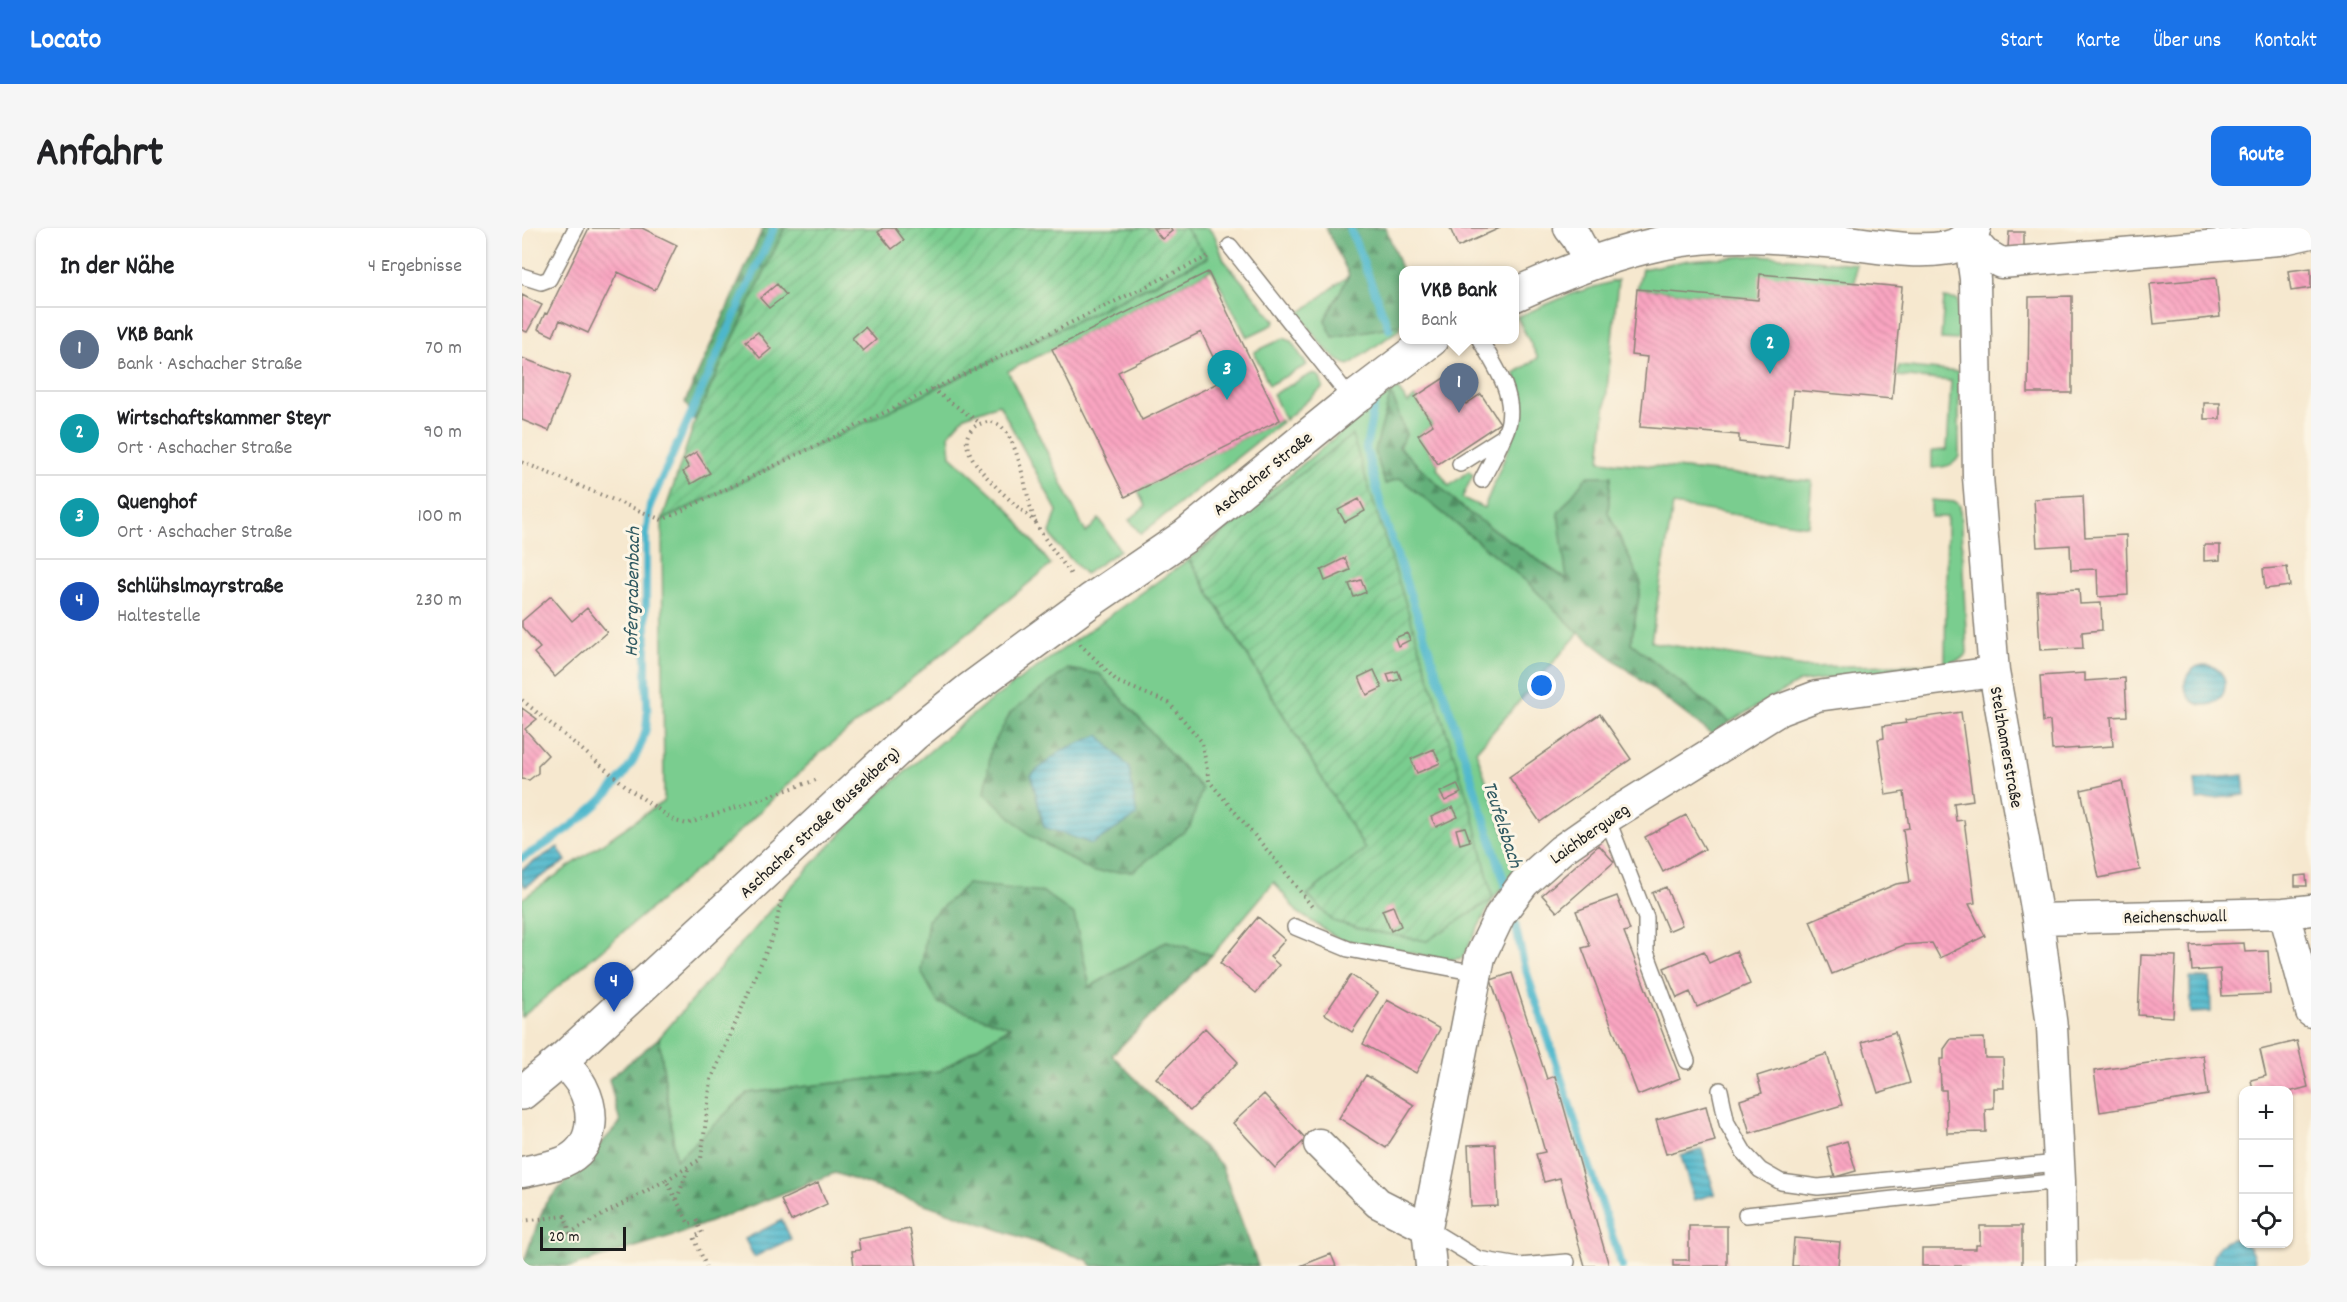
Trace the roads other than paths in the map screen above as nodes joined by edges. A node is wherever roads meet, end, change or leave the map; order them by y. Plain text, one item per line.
1 (576, 228) edge
2 (1569, 228) edge
3 (1718, 232) edge
4 (1972, 232) edge
5 (2311, 233) edge
6 (1230, 246) road end
7 (1590, 263) junction
8 (522, 276) edge
9 (1519, 293) edge
10 (1425, 344) edge
11 (1483, 344) edge
12 (1352, 400) junction
13 (1502, 437) junction
14 (1461, 464) dead end
15 (1482, 480) dead end
16 (1090, 601) joint
17 (1994, 672) junction
18 (1607, 818) junction
19 (2298, 911) edge
20 (2038, 919) junction
21 (1295, 927) dead end
22 (1477, 973) junction
23 (2311, 1012) edge
24 (562, 1060) junction
25 (1687, 1060) dead end
26 (1720, 1090) dead end
27 (522, 1093) edge
28 (1319, 1144) dead end
29 (522, 1172) edge
30 (2058, 1172) junction
31 (1746, 1215) dead end
32 (1427, 1228) junction
33 (1567, 1262) dead end
34 (1431, 1266) edge
35 (2061, 1266) edge

1 - 8 lane
2 - 7 street
3 - 4 street
3 - 7 street
4 - 5 street
4 - 17 street, Stelzhamerstraße
6 - 12 lane
7 - 9 street
10 - 12 street, Aschacher Straße
11 - 13 lane
12 - 16 street, Aschacher Straße
13 - 14 lane
13 - 15 lane
16 - 24 street, Aschacher Straße (Bussekberg)
17 - 18 street, Laichbergweg
17 - 20 street, Stelzhamerstraße
18 - 22 street, Laichbergweg
18 - 25 lane
19 - 20 street, Reichenschwall
19 - 23 street
20 - 30 street, Stelzhamerstraße
21 - 22 lane
22 - 32 street, Laichbergweg
24 - 27 street
24 - 29 street
26 - 30 lane
28 - 32 street
30 - 31 lane
30 - 35 street, Stelzhamerstraße
32 - 33 lane
32 - 34 street, Laichbergweg

